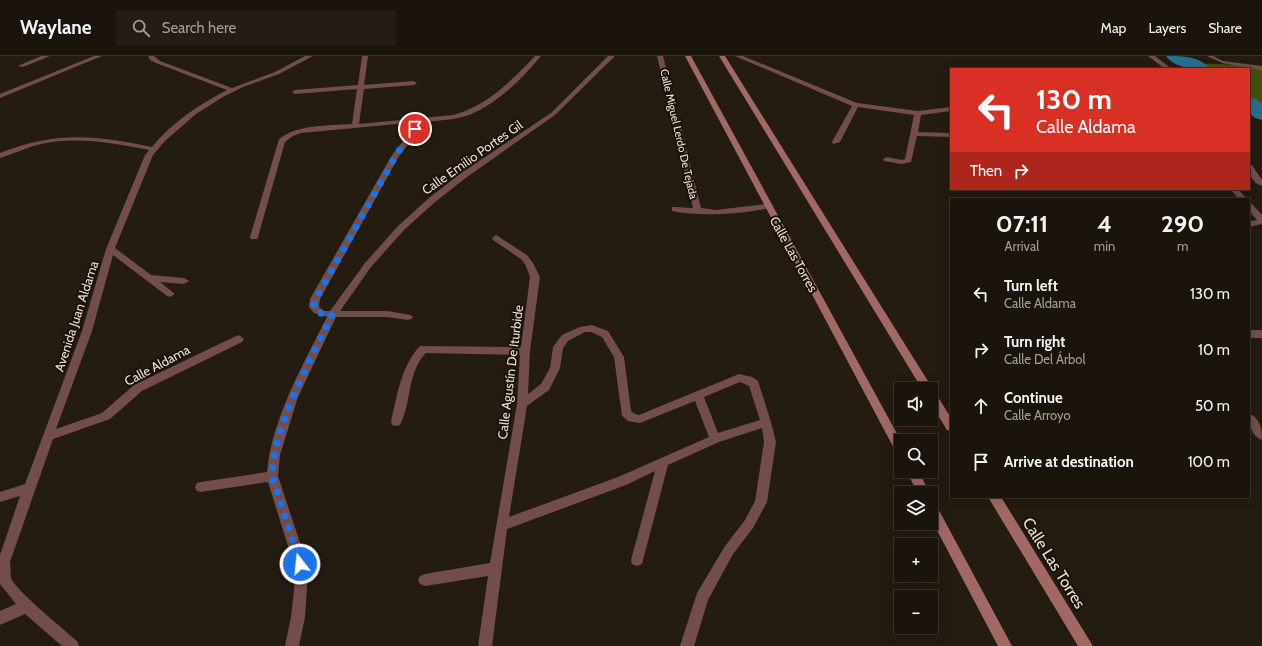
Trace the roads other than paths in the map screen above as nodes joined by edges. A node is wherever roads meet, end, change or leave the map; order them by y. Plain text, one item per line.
1 (47, 56) edge
2 (98, 56) edge
3 (310, 56) edge
4 (365, 56) edge
5 (538, 56) edge
6 (612, 56) edge
7 (660, 56) edge
8 (688, 56) edge
9 (722, 56) edge
10 (738, 56) edge
11 (1151, 56) edge
12 (1209, 56) edge
13 (151, 57) edge
14 (21, 66) dead end
15 (1168, 68) edge
16 (1262, 68) edge
17 (414, 83) dead end
18 (361, 88) junction
19 (232, 90) junction
20 (295, 92) dead end
21 (0, 96) edge
22 (856, 105) junction
23 (950, 109) edge
24 (918, 113) junction
25 (424, 119) junction
26 (354, 126) junction
27 (914, 134) junction
28 (950, 135) edge
29 (836, 142) dead end
30 (153, 149) junction
31 (0, 156) edge
32 (886, 159) dead end
33 (1250, 169) edge
34 (1262, 184) edge
35 (1235, 190) edge
36 (1242, 198) edge
37 (767, 206) junction
38 (1250, 207) edge
39 (675, 209) dead end
40 (698, 212) junction
41 (1262, 220) edge
42 (1250, 224) edge
43 (254, 237) dead end
44 (496, 238) dead end
45 (110, 249) junction
46 (148, 278) junction
47 (184, 281) dead end
48 (170, 294) dead end
49 (332, 314) junction
50 (408, 317) dead end
51 (1250, 334) edge
52 (1262, 334) edge
53 (239, 340) dead end
54 (525, 351) junction
55 (923, 382) edge
56 (698, 395) junction
57 (522, 404) junction
58 (938, 406) edge
59 (1250, 419) edge
60 (396, 422) dead end
61 (766, 422) junction
62 (950, 425) edge
63 (1262, 435) edge
64 (48, 436) junction
65 (894, 438) edge
66 (716, 439) junction
67 (663, 463) junction
68 (272, 476) junction
69 (201, 487) dead end
70 (29, 488) junction
71 (0, 497) edge
72 (995, 498) edge
73 (938, 520) edge
74 (501, 525) junction
75 (637, 560) dead end
76 (496, 568) junction
77 (425, 580) dead end
78 (27, 606) junction
79 (0, 618) edge
80 (72, 646) edge
81 (292, 646) edge
82 (485, 646) edge
83 (687, 646) edge
84 (1006, 646) edge
85 (1086, 646) edge

1 - 14 street
2 - 21 street
3 - 19 street, Avenida Juan Aldama
4 - 18 street
5 - 25 street
6 - 49 street, Calle Emilio Portes Gil
7 - 40 street, Calle Miguel Lerdo De Tejada
8 - 37 main road, Calle Las Torres
9 - 55 main road
10 - 22 street
11 - 15 street
12 - 16 lane
13 - 19 street
17 - 18 street
18 - 20 street
18 - 26 street
19 - 30 street, Avenida Juan Aldama
22 - 24 street
22 - 29 street
23 - 24 street
24 - 27 street
25 - 26 street
25 - 49 street
26 - 43 street
27 - 28 street
27 - 32 street
30 - 31 street
30 - 45 street, Avenida Juan Aldama
33 - 34 street
35 - 36 street
37 - 40 street
37 - 65 main road, Calle Las Torres
38 - 41 street
39 - 40 street
41 - 42 street
44 - 54 street, Calle Agustín De Iturbide
45 - 46 street
45 - 64 street, Avenida Juan Aldama
46 - 47 street
46 - 48 street
49 - 50 street
49 - 68 street, Calle Emilio Portes Gil
51 - 52 street
53 - 64 street, Calle Aldama
54 - 57 street, Calle Agustín De Iturbide
54 - 60 street
56 - 57 street
56 - 61 street
56 - 66 street
57 - 74 street, Calle Agustín De Iturbide
58 - 62 main road
59 - 63 street
61 - 66 street
61 - 83 street
64 - 70 street, Avenida Juan Aldama
66 - 67 street
67 - 74 street
67 - 75 street
68 - 69 street
68 - 81 street, Calle Emilio Portes Gil
70 - 71 street
70 - 78 street, Avenida Juan Aldama
72 - 85 main road, Calle Las Torres
73 - 84 main road
74 - 76 street, Calle Agustín De Iturbide
76 - 77 street
76 - 82 street, Calle Agustín De Iturbide
78 - 79 street
78 - 80 street, Avenida Juan Aldama

